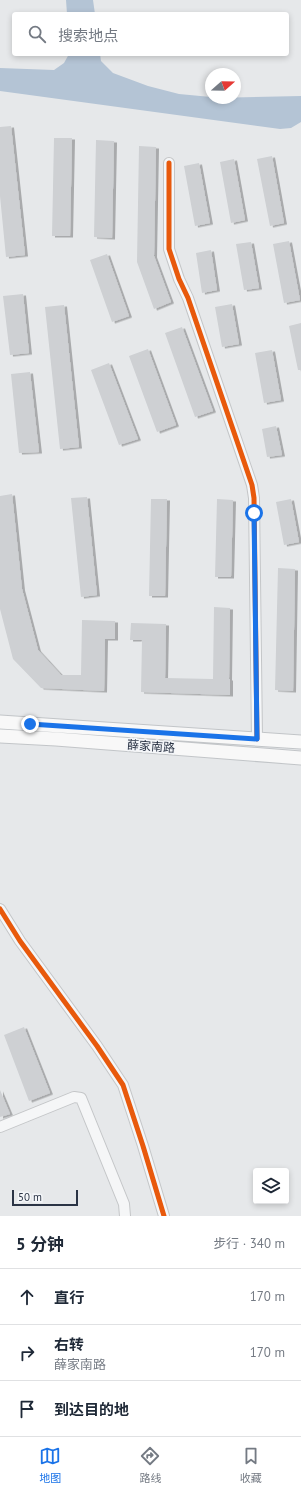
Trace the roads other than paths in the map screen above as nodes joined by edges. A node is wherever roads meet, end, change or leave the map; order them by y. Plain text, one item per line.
1 (169, 163) dead end
2 (0, 722) edge
3 (0, 736) edge
4 (257, 739) junction
5 (301, 742) edge
6 (301, 758) edge
7 (0, 909) edge
8 (0, 1127) edge
9 (125, 1216) edge
10 (164, 1216) edge

1 - 4 street
2 - 4 main road, 薛家南路
3 - 6 main road, 薛家南路
4 - 5 main road, 薛家南路
7 - 10 street
8 - 9 street

